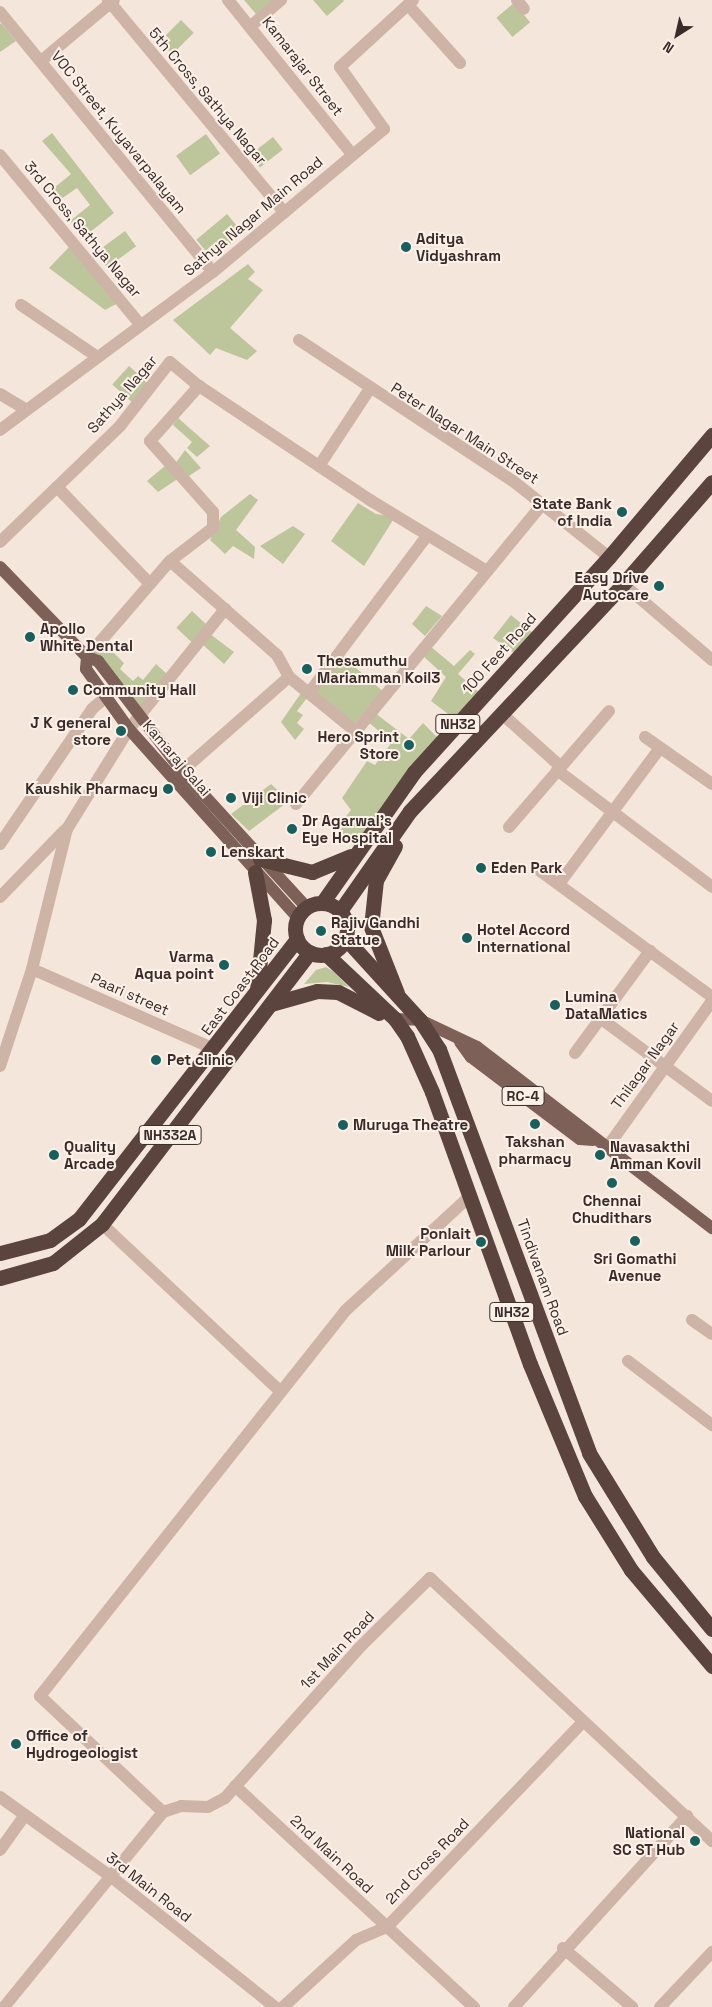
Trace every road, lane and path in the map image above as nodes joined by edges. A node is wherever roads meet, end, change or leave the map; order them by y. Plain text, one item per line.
1 (228, 0) edge
2 (281, 0) edge
3 (111, 1) edge
4 (410, 2) edge
5 (0, 12) edge
6 (251, 26) junction
7 (41, 61) junction
8 (460, 63) dead end
9 (352, 154) junction
10 (0, 155) edge
11 (284, 212) junction
12 (213, 272) junction
13 (21, 305) dead end
14 (140, 324) junction
15 (299, 340) dead end
16 (96, 356) junction
17 (199, 386) junction
18 (369, 390) junction
19 (0, 394) edge
20 (25, 409) junction
21 (0, 430) edge
22 (712, 435) edge
23 (319, 466) junction
24 (712, 482) edge
25 (57, 487) junction
26 (542, 504) junction
27 (427, 536) junction
28 (0, 542) edge
29 (609, 557) junction
30 (170, 561) junction
31 (0, 567) edge
32 (487, 571) junction
33 (150, 584) junction
34 (623, 584) junction
35 (225, 609) junction
36 (87, 658) junction
37 (712, 660) edge
38 (289, 678) junction
39 (309, 693) junction
40 (106, 697) junction
41 (609, 711) dead end
42 (501, 713) junction
43 (139, 718) junction
44 (129, 728) junction
45 (354, 730) junction
46 (645, 737) dead end
47 (660, 748) junction
48 (559, 768) junction
49 (182, 771) junction
50 (712, 784) edge
51 (296, 804) dead end
52 (410, 811) junction
53 (611, 813) junction
54 (509, 827) dead end
55 (67, 829) junction
56 (0, 844) edge
57 (356, 852) junction
58 (258, 866) junction
59 (536, 868) dead end
60 (559, 884) junction
61 (712, 887) edge
62 (0, 896) edge
63 (322, 903) junction
64 (340, 911) junction
65 (302, 912) junction
66 (345, 938) junction
67 (297, 939) junction
68 (650, 951) junction
69 (310, 952) junction
70 (326, 954) junction
71 (32, 969) junction
72 (256, 994) junction
73 (712, 997) edge
74 (399, 999) junction
75 (712, 1001) edge
76 (271, 1004) junction
77 (600, 1018) junction
78 (395, 1019) junction
79 (420, 1020) junction
80 (407, 1036) junction
81 (214, 1049) junction
82 (575, 1053) dead end
83 (665, 1065) junction
84 (0, 1066) edge
85 (712, 1101) edge
86 (606, 1149) junction
87 (470, 1196) junction
88 (102, 1224) junction
89 (712, 1228) edge
90 (0, 1253) edge
91 (0, 1278) edge
92 (692, 1320) dead end
93 (712, 1334) edge
94 (628, 1361) dead end
95 (281, 1392) junction
96 (712, 1425) edge
97 (712, 1629) edge
98 (712, 1666) edge
99 (583, 1722) junction
100 (235, 1786) junction
101 (0, 1797) edge
102 (163, 1812) junction
103 (25, 1815) junction
104 (687, 1816) junction
105 (712, 1841) edge
106 (0, 1850) edge
107 (109, 1875) junction
108 (387, 1926) junction
109 (563, 1948) junction
110 (712, 1952) edge
111 (4, 2007) edge
112 (275, 2007) edge
113 (284, 2007) edge
114 (474, 2007) edge
115 (514, 2007) edge
116 (632, 2007) edge
117 (660, 2007) edge

1 - 6 street, Kamarajar Street
2 - 6 street
3 - 7 street
3 - 11 street, 5th Cross, Sathya Nagar
4 - 8 street
4 - 9 street, Sathya Nagar Main Road
5 - 7 street, VOC Street, Kuyavarpalayam
6 - 9 street, Kamarajar Street
7 - 12 street, VOC Street, Kuyavarpalayam
9 - 11 street, Sathya Nagar Main Road
10 - 14 street, 3rd Cross, Sathya Nagar
11 - 12 street, Sathya Nagar Main Road
12 - 14 street, Sathya Nagar Main Road
13 - 16 street
14 - 16 street, Sathya Nagar Main Road
15 - 18 street, Peter Nagar Main Street
16 - 20 street, Sathya Nagar Main Road
17 - 23 street, Sathya Nagar
17 - 25 street, Sathya Nagar
17 - 30 street
18 - 23 street
18 - 26 street, Peter Nagar Main Street
19 - 20 street
20 - 21 street, Sathya Nagar Main Road
22 - 29 highway, 100 Feet Road / NH32
23 - 27 street, Sathya Nagar
24 - 34 highway, NH32
25 - 28 street, Sathya Nagar
25 - 33 street
26 - 29 street, Peter Nagar Main Street
26 - 32 street
27 - 32 street, Sathya Nagar
27 - 39 street
29 - 57 highway, 100 Feet Road / NH32
30 - 33 street
30 - 35 street
31 - 36 main road, Kamaraj Salai
32 - 45 street
33 - 36 street
34 - 37 street
34 - 42 highway, NH32
35 - 38 street
35 - 43 street
36 - 40 main road, Kamaraj Salai
36 - 43 main road, Kamaraj Salai
38 - 39 street
38 - 49 street
39 - 45 street
40 - 44 main road, Kamaraj Salai
40 - 56 street
41 - 48 street
42 - 48 street
42 - 52 highway, NH32
43 - 44 street
43 - 49 main road, Kamaraj Salai
44 - 55 street
44 - 58 main road, Kamaraj Salai
45 - 51 street
46 - 47 street
47 - 50 street
47 - 53 street
48 - 53 street
48 - 54 street
49 - 58 main road, Kamaraj Salai
52 - 64 highway, NH32
52 - 74 highway
53 - 60 street
53 - 61 street
55 - 62 street
55 - 71 street
57 - 58 highway
57 - 63 highway, 100 Feet Road / NH32
58 - 65 main road, Kamaraj Salai
58 - 72 highway
59 - 60 street
60 - 68 street
63 - 64 highway
63 - 65 highway
64 - 66 highway
65 - 67 highway
66 - 70 highway
66 - 74 highway, Tindivanam Road / NH32
67 - 69 highway
67 - 72 highway, East Coast Road / NH332A
68 - 73 street
68 - 77 street
69 - 70 highway
69 - 76 highway, NH332A
70 - 78 highway, NH32
71 - 81 street, Paari street
71 - 84 street
72 - 81 highway, East Coast Road / NH332A
74 - 79 highway, Tindivanam Road / NH32
75 - 83 street, Thilagar Nagar
76 - 80 highway
76 - 88 highway, NH332A
77 - 82 street
77 - 83 street
78 - 79 main road, RC-4
78 - 80 highway, NH32
79 - 86 main road, RC-4
79 - 97 highway, Tindivanam Road / NH32
80 - 87 highway, NH32
81 - 90 highway, East Coast Road / NH332A
83 - 85 street
83 - 86 street, Thilagar Nagar
86 - 89 main road, RC-4
87 - 95 street
87 - 98 highway, NH32
88 - 91 highway, NH332A
88 - 95 street
92 - 93 street
94 - 96 street
95 - 102 street
99 - 100 street, 1st Main Road
99 - 104 street, 1st Main Road
99 - 108 street, 2nd Cross Road
100 - 102 street, 1st Main Road
100 - 108 street, 2nd Main Road
101 - 103 street, 3rd Main Road
102 - 107 street
103 - 106 street
103 - 107 street, 3rd Main Road
104 - 105 street, 1st Main Road
104 - 109 street
107 - 111 street
107 - 112 street, 3rd Main Road
108 - 113 street, 2nd Cross Road
108 - 114 street, 2nd Main Road
109 - 115 street
109 - 116 street
110 - 117 street

